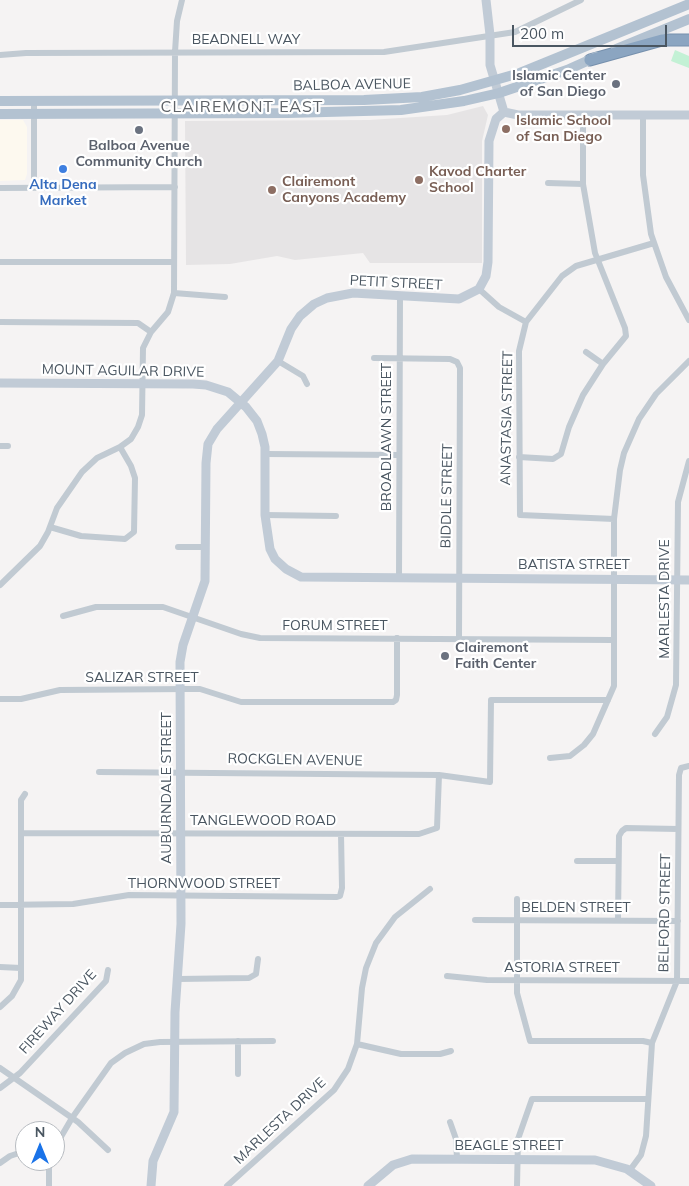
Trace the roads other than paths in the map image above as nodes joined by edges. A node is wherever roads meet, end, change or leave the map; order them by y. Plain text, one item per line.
1 (182, 0) edge
2 (486, 0) edge
3 (580, 0) edge
4 (689, 4) edge
5 (689, 19) edge
6 (490, 35) junction
7 (689, 40) edge
8 (175, 52) junction
9 (0, 55) edge
10 (590, 60) junction
11 (496, 81) junction
12 (499, 93) junction
13 (0, 101) edge
14 (34, 101) junction
15 (175, 101) junction
16 (504, 112) junction
17 (0, 114) edge
18 (34, 114) junction
19 (175, 114) junction
20 (583, 115) junction
21 (643, 115) junction
22 (689, 115) edge
23 (548, 183) dead end
24 (583, 184) junction
25 (175, 187) junction
26 (0, 188) edge
27 (34, 188) junction
28 (654, 243) junction
29 (597, 260) junction
30 (0, 262) edge
31 (174, 262) junction
32 (479, 289) junction
33 (174, 292) junction
34 (400, 296) junction
35 (225, 297) dead end
36 (689, 320) edge
37 (0, 322) edge
38 (526, 322) junction
39 (151, 332) junction
40 (586, 352) dead end
41 (374, 358) dead end
42 (400, 359) junction
43 (278, 361) junction
44 (689, 361) edge
45 (603, 364) junction
46 (0, 383) edge
47 (142, 383) junction
48 (307, 384) dead end
49 (241, 402) junction
50 (0, 446) edge
51 (8, 446) dead end
52 (120, 447) junction
53 (266, 454) junction
54 (399, 454) junction
55 (519, 457) junction
56 (689, 461) edge
57 (265, 515) junction
58 (336, 516) dead end
59 (614, 519) junction
60 (50, 527) junction
61 (178, 547) dead end
62 (206, 547) junction
63 (312, 578) joint
64 (399, 578) junction
65 (459, 578) junction
66 (614, 579) junction
67 (678, 580) junction
68 (689, 580) edge
69 (0, 584) edge
70 (63, 616) dead end
71 (194, 617) junction
72 (397, 638) junction
73 (459, 639) junction
74 (613, 640) junction
75 (180, 688) junction
76 (0, 699) edge
77 (608, 700) junction
78 (656, 734) dead end
79 (550, 758) dead end
80 (689, 766) edge
81 (99, 772) dead end
82 (181, 772) junction
83 (439, 775) junction
84 (25, 794) dead end
85 (678, 829) junction
86 (21, 833) junction
87 (181, 834) junction
88 (341, 834) junction
89 (578, 861) dead end
90 (618, 861) junction
91 (430, 889) dead end
92 (181, 894) junction
93 (517, 899) dead end
94 (0, 905) edge
95 (22, 905) junction
96 (475, 920) dead end
97 (517, 920) junction
98 (618, 920) junction
99 (678, 921) junction
100 (258, 959) dead end
101 (0, 967) edge
102 (21, 968) junction
103 (108, 970) dead end
104 (447, 976) dead end
105 (178, 978) junction
106 (517, 980) junction
107 (677, 981) junction
108 (689, 981) edge
109 (0, 1007) edge
110 (175, 1041) junction
111 (238, 1041) junction
112 (273, 1041) dead end
113 (652, 1043) junction
114 (357, 1044) junction
115 (451, 1051) dead end
116 (0, 1068) edge
117 (238, 1074) dead end
118 (14, 1077) junction
119 (0, 1088) edge
120 (648, 1100) junction
121 (72, 1118) junction
122 (450, 1122) dead end
123 (65, 1130) edge
124 (108, 1150) dead end
125 (15, 1154) edge
126 (457, 1159) junction
127 (516, 1159) junction
128 (0, 1163) edge
129 (630, 1170) junction
130 (49, 1171) edge
131 (48, 1186) edge
132 (150, 1186) edge
133 (227, 1186) edge
134 (368, 1186) edge
135 (516, 1186) edge
136 (651, 1186) edge

1 - 8 street
2 - 6 street
3 - 6 street, BEADNELL WAY
4 - 11 main road, BALBOA AVENUE
5 - 10 main road, BALBOA AVENUE
6 - 8 street, BEADNELL WAY
6 - 11 street
7 - 10 highway
8 - 9 street, BEADNELL WAY
8 - 15 street
10 - 12 main road, BALBOA AVENUE
11 - 12 street
11 - 15 main road, BALBOA AVENUE
12 - 16 street
12 - 19 main road, BALBOA AVENUE
13 - 14 main road, BALBOA AVENUE
14 - 15 main road, BALBOA AVENUE
14 - 18 street
15 - 19 street
16 - 20 street
16 - 32 street
17 - 18 main road, BALBOA AVENUE
18 - 19 main road, BALBOA AVENUE
18 - 27 street
19 - 25 street
20 - 21 street
20 - 24 street
21 - 22 street
21 - 28 street
23 - 24 street
24 - 29 street
25 - 27 street
25 - 31 street
26 - 27 street
28 - 29 street, ANASTASIA STREET
28 - 36 street
29 - 38 street, ANASTASIA STREET
29 - 45 street
30 - 31 street
31 - 33 street
32 - 34 street, PETIT STREET
32 - 38 street
33 - 35 street
33 - 39 street
34 - 42 street, BROADLAWN STREET
34 - 43 street, PETIT STREET
37 - 39 street
38 - 55 street, ANASTASIA STREET
39 - 47 street
40 - 45 street
41 - 42 street
42 - 54 street, BROADLAWN STREET
42 - 65 street, BIDDLE STREET
43 - 48 street
43 - 49 street, PETIT STREET
44 - 59 street
45 - 55 street
46 - 47 street, MOUNT AGUILAR DRIVE
47 - 49 street, MOUNT AGUILAR DRIVE
47 - 52 street
49 - 53 street, MOUNT AGUILAR DRIVE
49 - 62 street, AUBURNDALE STREET
50 - 51 street
52 - 60 street
52 - 60 street
53 - 54 street
53 - 57 street, MOUNT AGUILAR DRIVE
54 - 64 street, BROADLAWN STREET
55 - 59 street, ANASTASIA STREET
56 - 67 street, MARLESTA DRIVE
57 - 58 street
57 - 63 street, MOUNT AGUILAR DRIVE
59 - 66 street
60 - 69 street
61 - 62 street
62 - 71 street, AUBURNDALE STREET
63 - 64 street, BATISTA STREET
64 - 65 street, BATISTA STREET
65 - 66 street, BATISTA STREET
65 - 73 street, BIDDLE STREET
66 - 67 street, BATISTA STREET
66 - 74 street
67 - 68 street, BATISTA STREET
67 - 78 street, MARLESTA DRIVE
70 - 71 street, FORUM STREET
71 - 72 street, FORUM STREET
71 - 75 street, AUBURNDALE STREET
72 - 73 street, FORUM STREET
72 - 75 street, SALIZAR STREET
73 - 74 street, FORUM STREET
74 - 77 street
75 - 76 street, SALIZAR STREET
75 - 82 street, AUBURNDALE STREET
77 - 79 street
77 - 83 street, ROCKGLEN AVENUE
80 - 85 street, BELFORD STREET
81 - 82 street, ROCKGLEN AVENUE
82 - 83 street, ROCKGLEN AVENUE
82 - 87 street, AUBURNDALE STREET
83 - 88 street, TANGLEWOOD ROAD
84 - 86 street
85 - 90 street
85 - 99 street, BELFORD STREET
86 - 87 street, TANGLEWOOD ROAD
86 - 95 street
87 - 88 street, TANGLEWOOD ROAD
87 - 92 street, AUBURNDALE STREET
88 - 92 street, THORNWOOD STREET
89 - 90 street
90 - 98 street
91 - 114 street, MARLESTA DRIVE
92 - 95 street, THORNWOOD STREET
92 - 105 street, AUBURNDALE STREET
93 - 97 street
94 - 95 street, THORNWOOD STREET
95 - 102 street
96 - 97 street, BELDEN STREET
97 - 98 street, BELDEN STREET
97 - 106 street
98 - 99 street, BELDEN STREET
99 - 107 street, BELFORD STREET
100 - 105 street
101 - 102 street
102 - 109 street
103 - 118 street, FIREWAY DRIVE
104 - 106 street, ASTORIA STREET
105 - 110 street, AUBURNDALE STREET
106 - 107 street, ASTORIA STREET
106 - 113 street
107 - 108 street, ASTORIA STREET
107 - 113 street, BELFORD STREET
110 - 111 street
110 - 121 street
110 - 132 street, AUBURNDALE STREET
111 - 112 street
111 - 117 street
113 - 120 street, BELFORD STREET
114 - 115 street
114 - 133 street, MARLESTA DRIVE
116 - 118 street
118 - 119 street, FIREWAY DRIVE
118 - 121 street
120 - 127 street
120 - 129 street, BELFORD STREET
121 - 123 street
121 - 124 street
122 - 126 street
125 - 128 street
126 - 127 street, BEAGLE STREET
126 - 134 street, BEAGLE STREET
127 - 129 street, BEAGLE STREET
127 - 135 street
129 - 136 street, BEAGLE STREET
130 - 131 street

